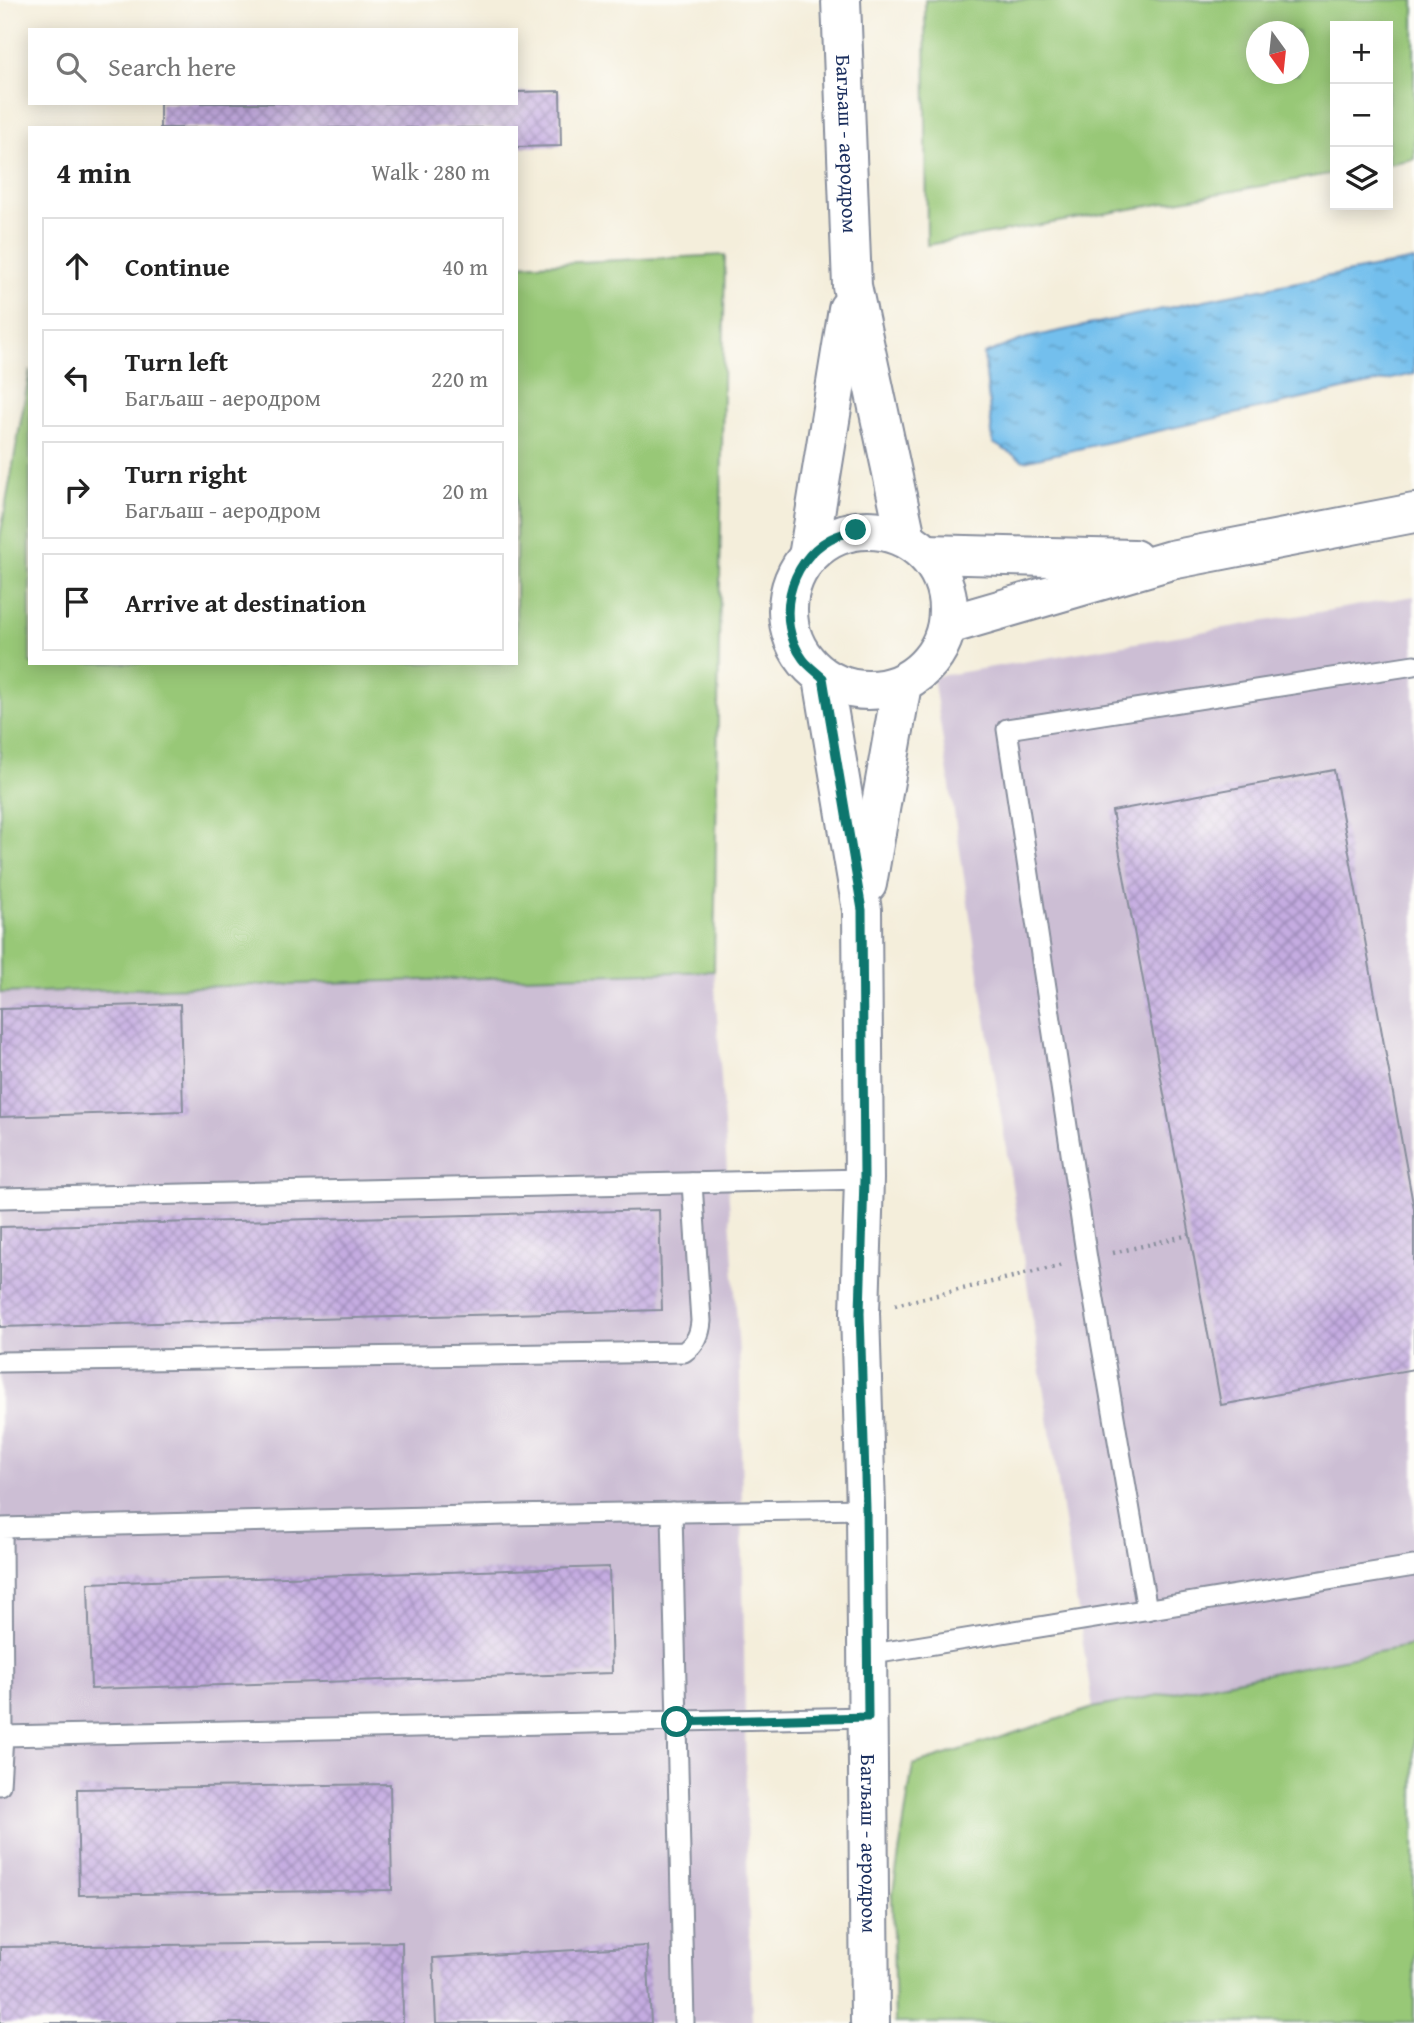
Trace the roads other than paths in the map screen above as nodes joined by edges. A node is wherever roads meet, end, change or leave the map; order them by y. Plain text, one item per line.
1 (841, 0) edge
2 (852, 286) junction
3 (1414, 513) edge
4 (916, 546) junction
5 (808, 556) junction
6 (1171, 559) junction
7 (948, 625) junction
8 (1414, 665) edge
9 (823, 678) junction
10 (902, 684) junction
11 (862, 910) junction
12 (864, 1179) junction
13 (692, 1183) junction
14 (0, 1198) edge
15 (0, 1362) edge
16 (866, 1509) junction
17 (672, 1512) junction
18 (1414, 1566) edge
19 (1147, 1610) junction
20 (867, 1655) junction
21 (868, 1717) junction
22 (677, 1722) junction
23 (3, 1736) junction
24 (0, 1785) edge
25 (684, 2023) edge
26 (870, 2023) edge

1 - 2 street, Багљаш - аеродром
2 - 4 street, Багљаш - аеродром
2 - 5 street, Багљаш - аеродром
3 - 6 street
4 - 5 street, Багљаш - аеродром
4 - 6 street
4 - 7 street, Багљаш - аеродром
5 - 9 street, Багљаш - аеродром
6 - 7 street
7 - 10 street, Багљаш - аеродром
8 - 19 lane
9 - 10 street, Багљаш - аеродром
9 - 11 street, Багљаш - аеродром
10 - 11 street, Багљаш - аеродром
11 - 12 street, Багљаш - аеродром
12 - 13 lane
12 - 16 street, Багљаш - аеродром
13 - 14 lane
13 - 15 lane
16 - 17 lane
16 - 20 street, Багљаш - аеродром
17 - 22 lane
17 - 23 lane
18 - 19 lane
19 - 20 lane
20 - 21 street, Багљаш - аеродром
21 - 22 lane
21 - 26 street, Багљаш - аеродром
22 - 23 lane
22 - 25 lane
23 - 24 lane

